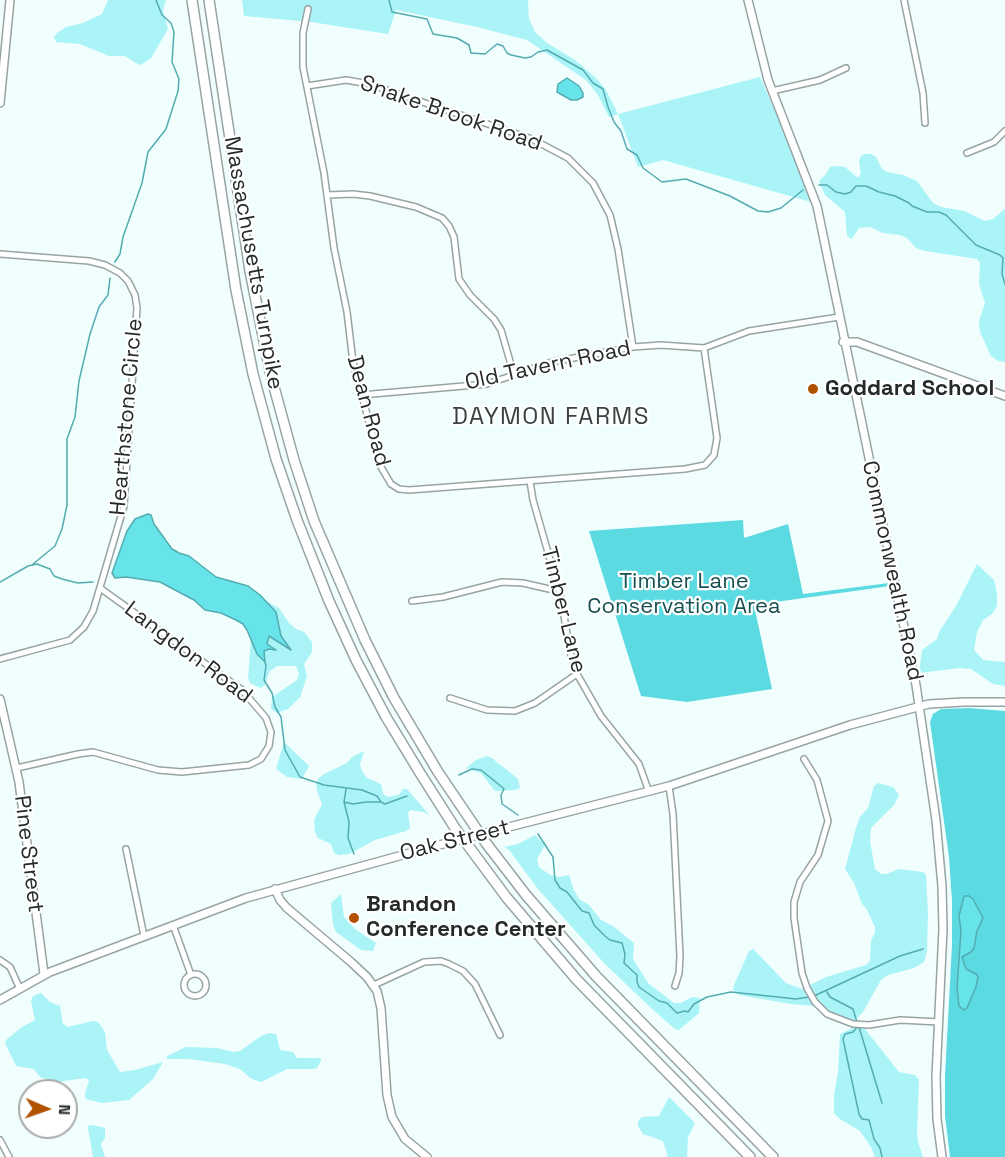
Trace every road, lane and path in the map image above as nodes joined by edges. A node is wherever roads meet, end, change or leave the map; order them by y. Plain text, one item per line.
1 (10, 0) edge
2 (192, 0) edge
3 (209, 0) edge
4 (748, 0) edge
5 (904, 0) edge
6 (308, 9) dead end
7 (846, 68) dead end
8 (1, 78) edge
9 (307, 86) junction
10 (772, 91) junction
11 (0, 104) edge
12 (925, 123) dead end
13 (1005, 131) edge
14 (967, 153) dead end
15 (327, 195) junction
16 (0, 254) edge
17 (839, 317) junction
18 (843, 342) junction
19 (633, 347) junction
20 (704, 348) junction
21 (514, 375) junction
22 (361, 395) junction
23 (1005, 396) edge
24 (530, 481) junction
25 (100, 588) junction
26 (558, 588) junction
27 (412, 601) dead end
28 (0, 659) edge
29 (577, 674) junction
30 (450, 698) dead end
31 (0, 699) edge
32 (1005, 702) edge
33 (920, 706) junction
34 (8, 732) junction
35 (0, 734) edge
36 (804, 759) dead end
37 (17, 768) junction
38 (669, 786) junction
39 (650, 792) junction
40 (126, 849) dead end
41 (275, 889) junction
42 (173, 925) junction
43 (144, 936) junction
44 (0, 960) edge
45 (44, 974) junction
46 (191, 975) junction
47 (374, 986) junction
48 (675, 986) dead end
49 (20, 989) junction
50 (0, 1000) edge
51 (939, 1022) junction
52 (501, 1035) dead end
53 (0, 1140) edge
54 (9, 1157) edge
55 (427, 1157) edge
56 (750, 1157) edge
57 (773, 1157) edge
58 (942, 1157) edge

1 - 8 main road
2 - 56 highway, Massachusetts Turnpike
3 - 57 highway, Massachusetts Turnpike
4 - 10 main road, Commonwealth Road
5 - 12 street
6 - 9 street, Dean Road
7 - 10 street
8 - 11 main road
9 - 15 street, Dean Road
9 - 19 street, Snake Brook Road
10 - 17 main road, Commonwealth Road
13 - 14 street
15 - 21 street
15 - 22 street, Dean Road
16 - 25 street, Hearthstone Circle
17 - 18 main road, Commonwealth Road
17 - 20 street, Old Tavern Road
18 - 23 main road
18 - 33 main road, Commonwealth Road
19 - 20 street, Old Tavern Road
19 - 21 street, Old Tavern Road
20 - 24 street, Dean Road
21 - 22 street, Old Tavern Road
22 - 24 street, Dean Road
24 - 26 street, Timber Lane
25 - 28 street, Hearthstone Circle
25 - 37 street, Langdon Road
26 - 27 street
26 - 29 street, Timber Lane
29 - 30 street
29 - 39 street, Timber Lane
31 - 34 main road, Pine Street
32 - 33 main road, Oak Street
33 - 38 main road, Oak Street
33 - 51 main road, Commonwealth Road
34 - 35 street
34 - 37 main road, Pine Street
36 - 51 street
37 - 45 main road, Pine Street
38 - 39 main road, Oak Street
38 - 48 street
39 - 41 main road, Oak Street, bridge
40 - 43 street
41 - 42 main road, Oak Street
41 - 47 main road
42 - 43 main road, Oak Street
42 - 46 street
43 - 45 main road, Oak Street
44 - 49 street
45 - 49 main road, Oak Street
46 - 46 street
47 - 52 street
47 - 55 main road
49 - 50 main road, Oak Street
51 - 58 main road, Commonwealth Road
53 - 54 street

